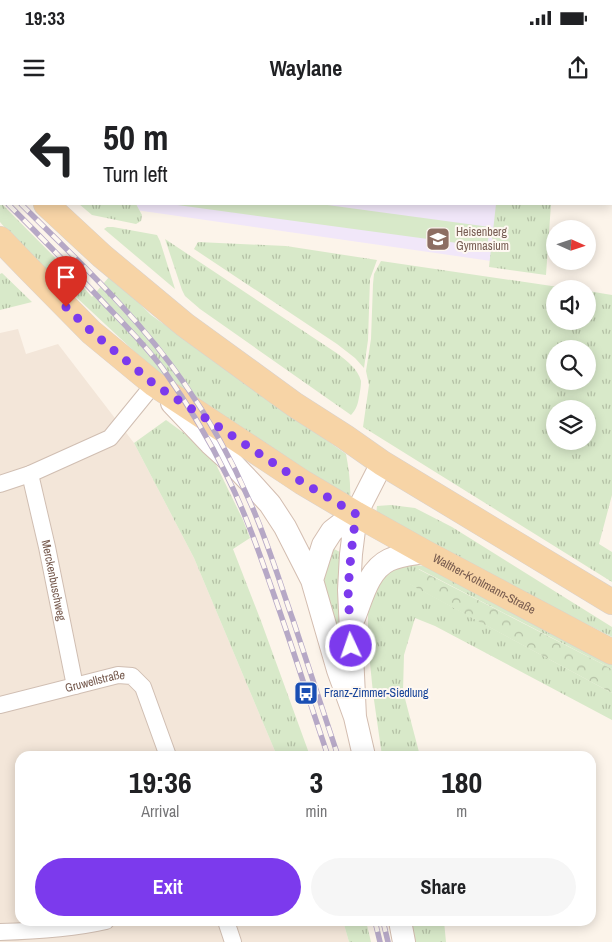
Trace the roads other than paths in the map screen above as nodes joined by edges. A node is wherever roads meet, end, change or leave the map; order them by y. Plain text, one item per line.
1 (51, 208) edge
2 (0, 239) edge
3 (154, 384) junction
4 (382, 463) junction
5 (30, 474) junction
6 (0, 484) edge
7 (356, 514) junction
8 (424, 552) junction
9 (312, 580) junction
10 (612, 602) edge
11 (350, 628) junction
12 (612, 652) edge
13 (75, 686) junction
14 (0, 705) edge
15 (355, 716) junction
16 (166, 751) edge
17 (363, 751) edge
18 (86, 926) edge
19 (228, 926) edge
20 (401, 926) edge
21 (0, 932) edge
22 (233, 942) edge
23 (404, 942) edge

1 - 4 main road
2 - 3 main road, Walther-Kohlmann-Straße
3 - 5 street
3 - 7 main road, Walther-Kohlmann-Straße
3 - 9 main road
4 - 7 main road
4 - 10 main road
5 - 6 street
5 - 13 street, Merckenbuschweg
7 - 8 main road, Walther-Kohlmann-Straße
7 - 9 main road
7 - 11 main road
8 - 11 main road
8 - 12 main road, Walther-Kohlmann-Straße
9 - 15 main road
11 - 15 main road
13 - 14 street, Gruwellstraße
13 - 16 street, Gruwellstraße
15 - 17 main road
18 - 21 street
19 - 22 street
20 - 23 main road

